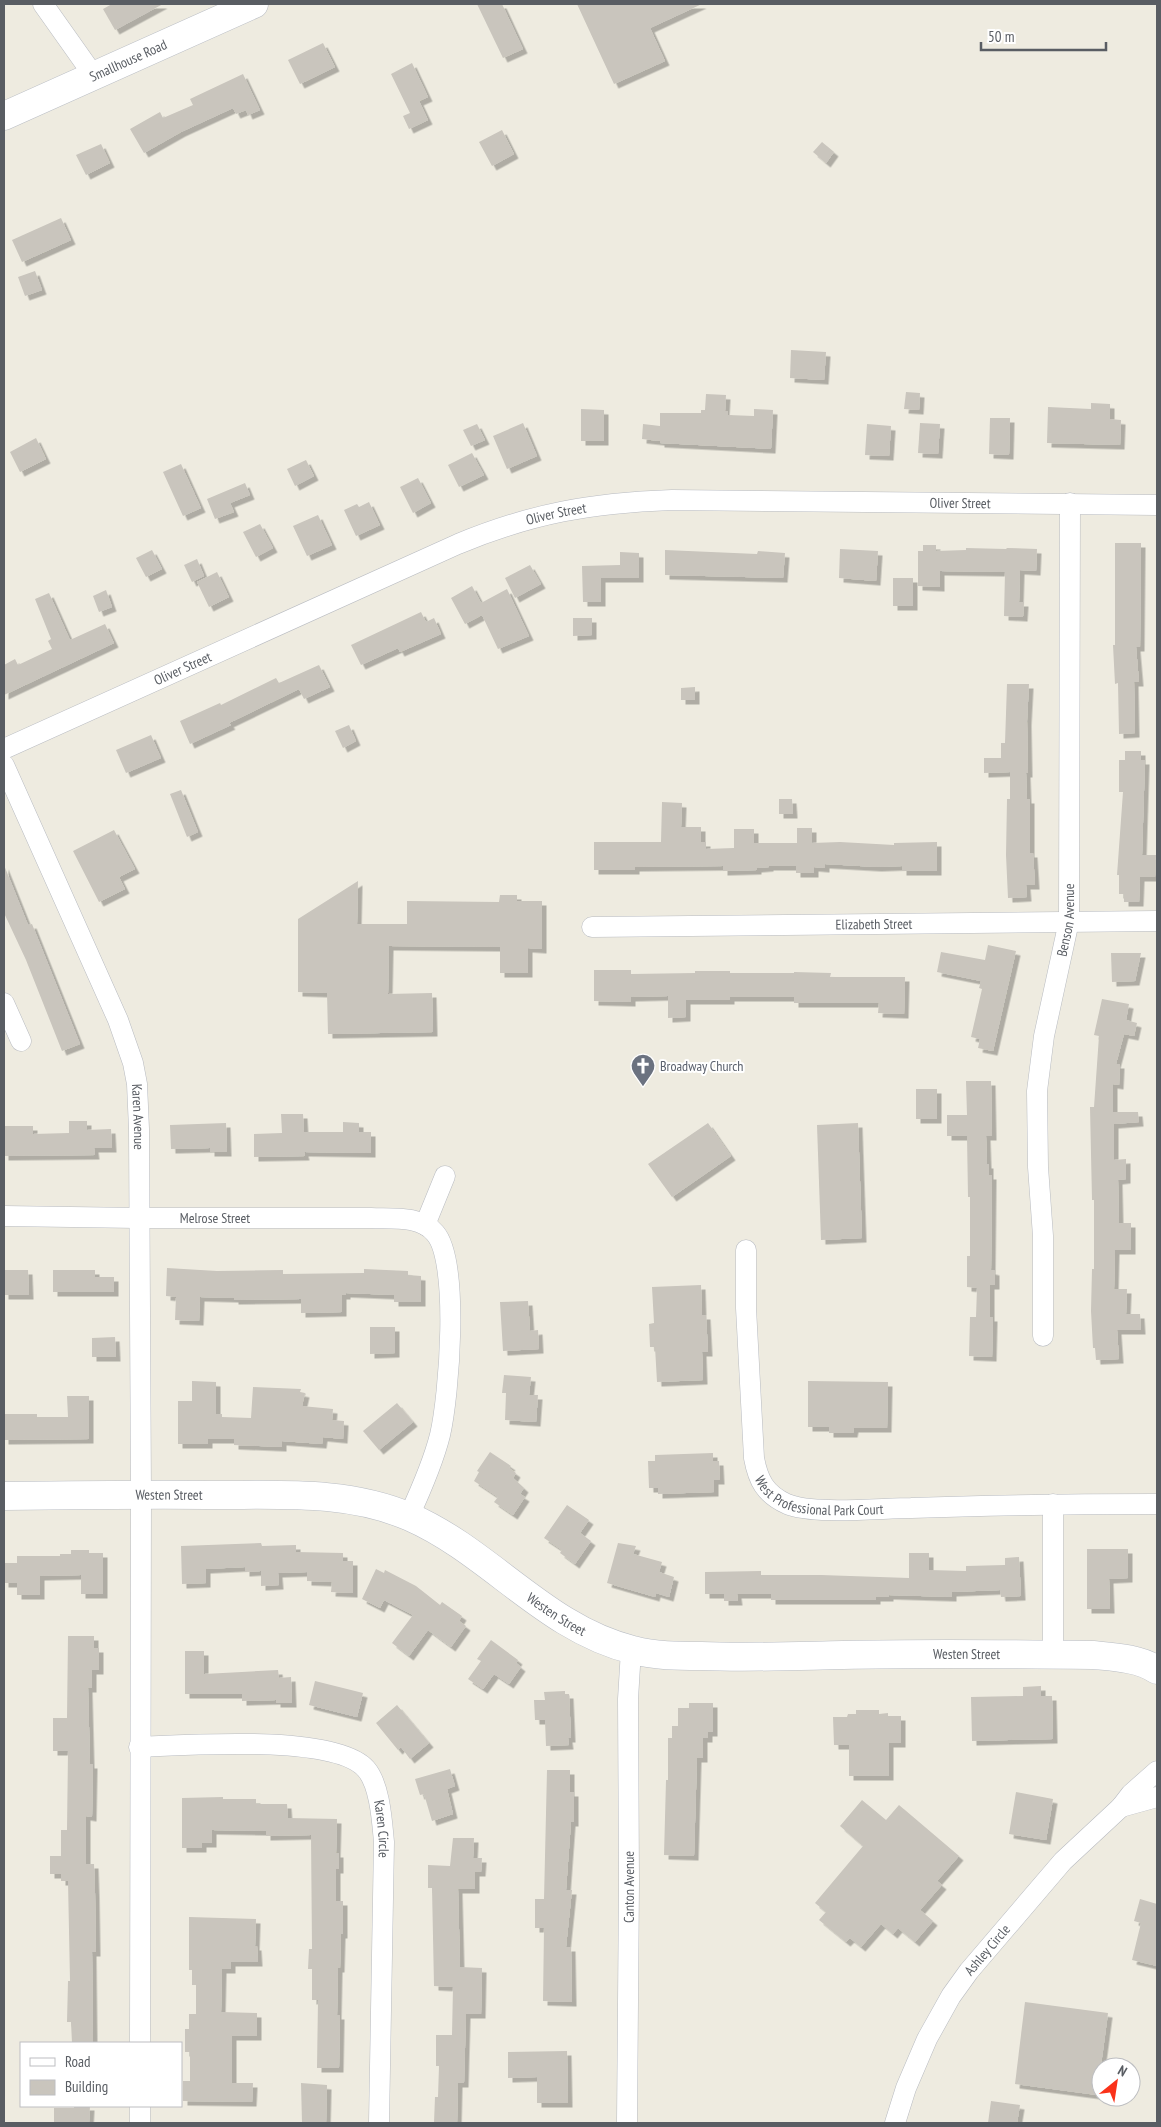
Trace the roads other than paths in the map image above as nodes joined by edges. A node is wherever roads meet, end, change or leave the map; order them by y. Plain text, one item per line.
1 (44, 4) edge
2 (254, 4) edge
3 (94, 76) junction
4 (4, 116) edge
5 (1070, 503) junction
6 (1157, 505) edge
7 (4, 749) edge
8 (4, 765) edge
9 (1069, 921) junction
10 (1157, 921) edge
11 (592, 927) dead end
12 (4, 1003) edge
13 (21, 1041) dead end
14 (445, 1176) dead end
15 (4, 1216) edge
16 (138, 1218) junction
17 (425, 1225) junction
18 (746, 1250) dead end
19 (1043, 1336) dead end
20 (141, 1494) junction
21 (4, 1496) edge
22 (1053, 1504) junction
23 (1157, 1504) edge
24 (408, 1516) junction
25 (631, 1650) junction
26 (1053, 1655) junction
27 (1131, 1661) junction
28 (1157, 1670) edge
29 (1157, 1688) edge
30 (139, 1747) junction
31 (1157, 1771) edge
32 (1157, 1797) edge
33 (1121, 1807) junction
34 (140, 2042) edge
35 (140, 2107) edge
36 (140, 2123) edge
37 (379, 2123) edge
38 (627, 2123) edge
39 (895, 2123) edge

1 - 3 street
2 - 3 street, Smallhouse Road
3 - 4 street, Smallhouse Road
5 - 6 street, Oliver Street
5 - 7 street, Oliver Street
5 - 9 street, Benson Avenue
8 - 16 street, Karen Avenue
9 - 10 street, Elizabeth Street
9 - 11 street, Elizabeth Street
9 - 19 street, Benson Avenue
12 - 13 street
14 - 17 street
15 - 16 street, Melrose Street
16 - 17 street, Melrose Street
16 - 20 street, Karen Avenue
17 - 24 street
18 - 22 street, West Professional Park Court
20 - 21 street, Westen Street
20 - 24 street, Westen Street
20 - 30 street
22 - 23 street, West Professional Park Court
22 - 26 street
24 - 25 street, Westen Street
25 - 26 street, Westen Street
25 - 38 street, Canton Avenue
26 - 27 street, Westen Street
27 - 28 street, Westen Street
27 - 29 street
30 - 34 street
30 - 37 street, Karen Circle
31 - 33 street, Ashley Circle
32 - 33 street, Ashley Circle
33 - 39 street, Ashley Circle
35 - 36 street

